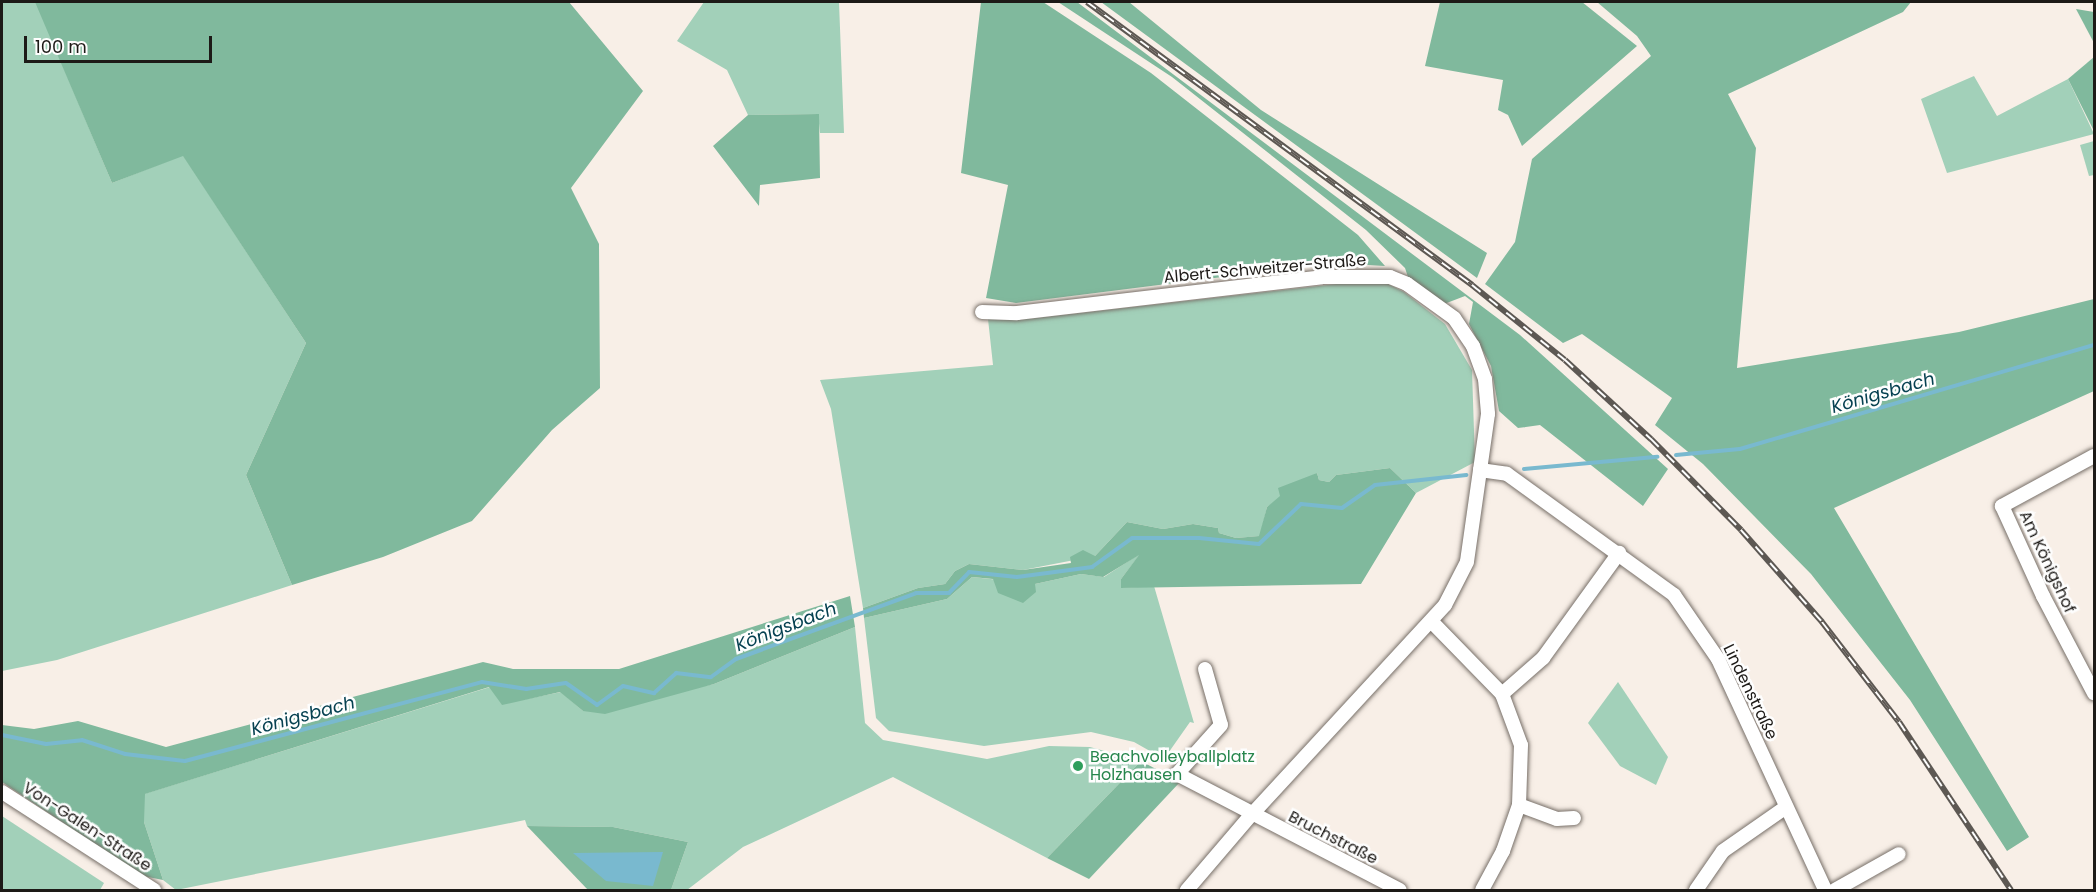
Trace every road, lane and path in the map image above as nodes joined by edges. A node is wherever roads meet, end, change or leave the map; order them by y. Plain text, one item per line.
1 (982, 312) dead end
2 (2094, 456) edge
3 (1480, 470) junction
4 (1619, 553) junction
5 (1432, 622) junction
6 (1205, 669) dead end
7 (2094, 693) edge
8 (1502, 694) junction
9 (2, 792) edge
10 (1519, 805) junction
11 (1786, 807) junction
12 (1251, 815) junction
13 (1574, 818) dead end
14 (1899, 854) dead end
15 (154, 891) edge
16 (1187, 891) edge
17 (1400, 891) edge
18 (1482, 891) edge
19 (1696, 891) edge
20 (1825, 891) edge
21 (1835, 891) edge

1 - 3 street, Albert-Schweitzer-Straße
2 - 7 street, Am Königshof
3 - 4 street, Lindenstraße
3 - 5 street, Albert-Schweitzer-Straße
4 - 8 street
4 - 11 street, Lindenstraße
5 - 8 street
5 - 12 street, Albert-Schweitzer-Straße
6 - 12 street
8 - 10 street
9 - 15 street, Von-Galen-Straße
10 - 13 street
10 - 18 street
11 - 19 street
11 - 20 street, Lindenstraße
12 - 16 street, Albert-Schweitzer-Straße
12 - 17 street, Bruchstraße
14 - 21 street

